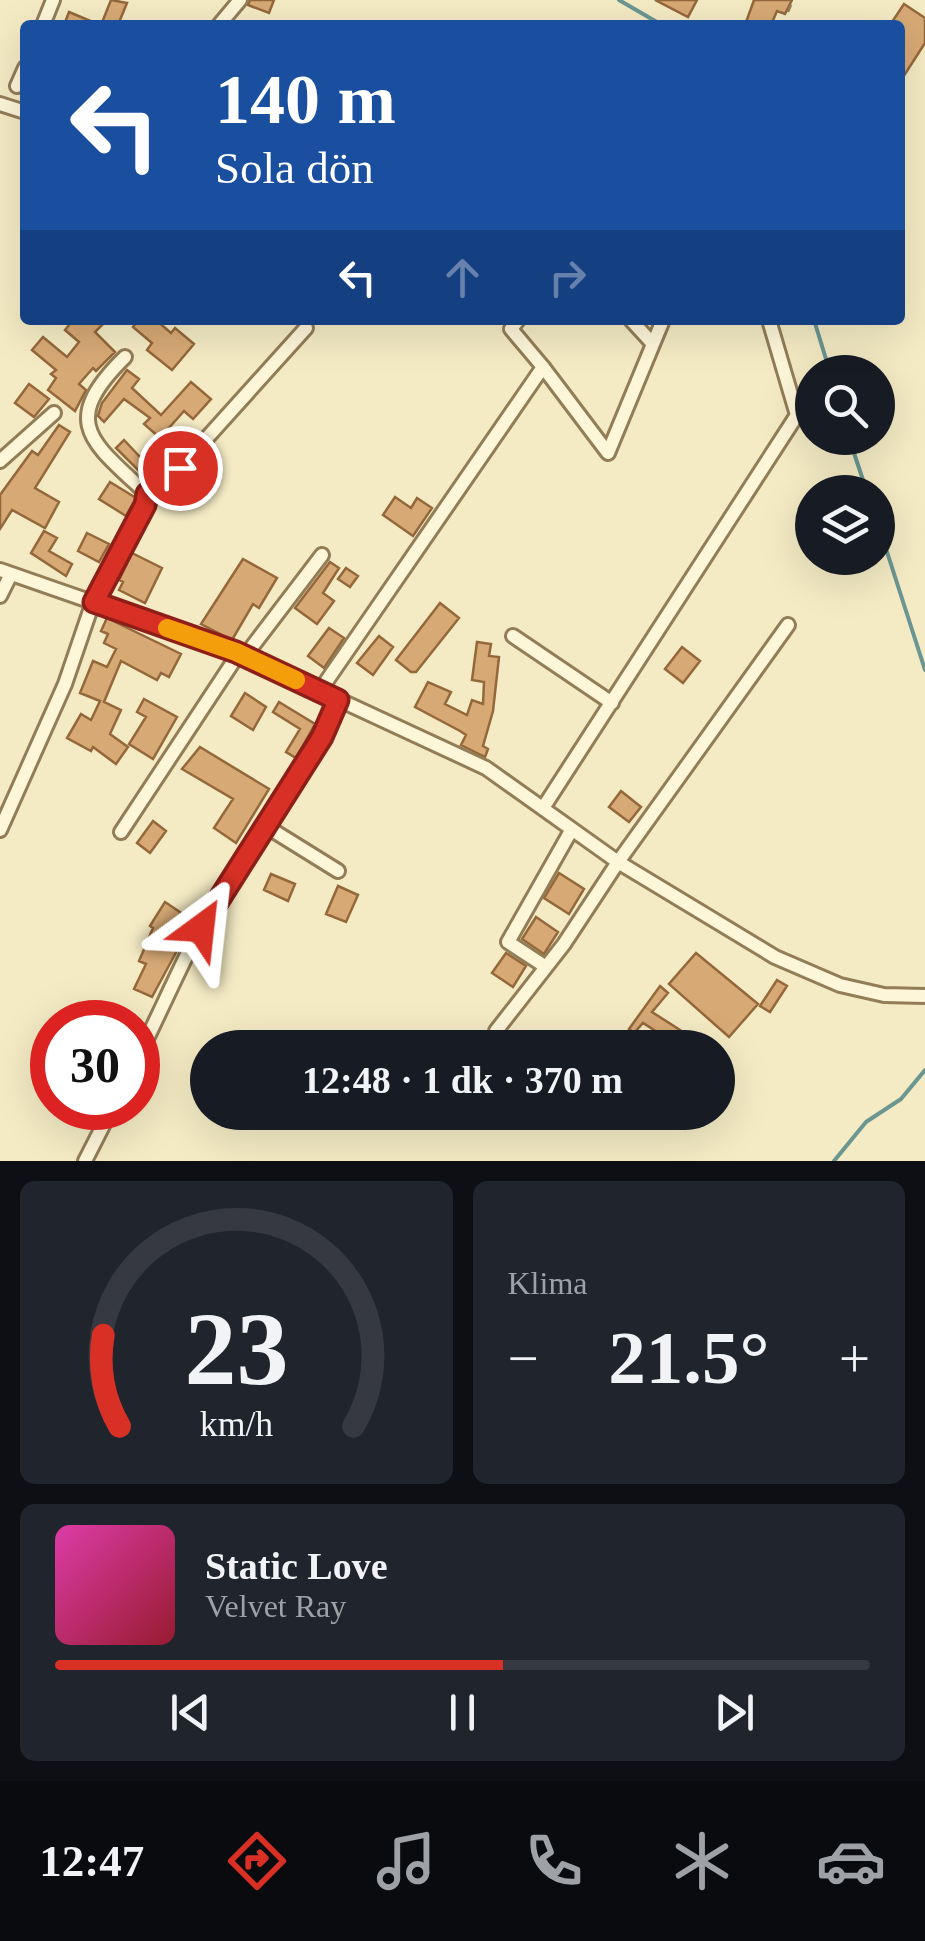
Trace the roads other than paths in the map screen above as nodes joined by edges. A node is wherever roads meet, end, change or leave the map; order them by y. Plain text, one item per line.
1 (240, 0) edge
2 (223, 20) edge
3 (20, 79) edge
4 (17, 86) dead end
5 (514, 325) edge
6 (635, 325) edge
7 (661, 325) edge
8 (770, 325) edge
9 (306, 328) dead end
10 (653, 344) junction
11 (125, 356) dead end
12 (542, 367) junction
13 (54, 413) dead end
14 (0, 461) edge
15 (147, 494) junction
16 (322, 555) dead end
17 (6, 572) edge
18 (0, 596) edge
19 (94, 602) junction
20 (788, 625) dead end
21 (513, 636) dead end
22 (242, 654) junction
23 (319, 692) junction
24 (338, 700) junction
25 (612, 703) junction
26 (543, 808) junction
27 (264, 826) junction
28 (572, 829) junction
29 (0, 830) edge
30 (120, 832) dead end
31 (618, 862) junction
32 (338, 872) dead end
33 (546, 968) junction
34 (925, 996) edge
35 (160, 1011) edge
36 (497, 1030) edge
37 (101, 1130) edge
38 (85, 1161) edge

1 - 2 street
3 - 4 street
5 - 12 street
6 - 10 street
7 - 10 street
8 - 25 street
9 - 15 street
10 - 12 street
11 - 15 street
12 - 23 street
13 - 14 street
15 - 19 street
16 - 22 street
17 - 18 street
17 - 19 street
19 - 22 street
19 - 29 street
20 - 31 street
21 - 25 street
22 - 23 street
22 - 30 street
23 - 24 street
24 - 26 street
24 - 27 street
25 - 26 street
26 - 28 street
27 - 32 street
27 - 35 street
28 - 31 street
28 - 33 street
31 - 33 street
31 - 34 street
33 - 36 street
37 - 38 street

